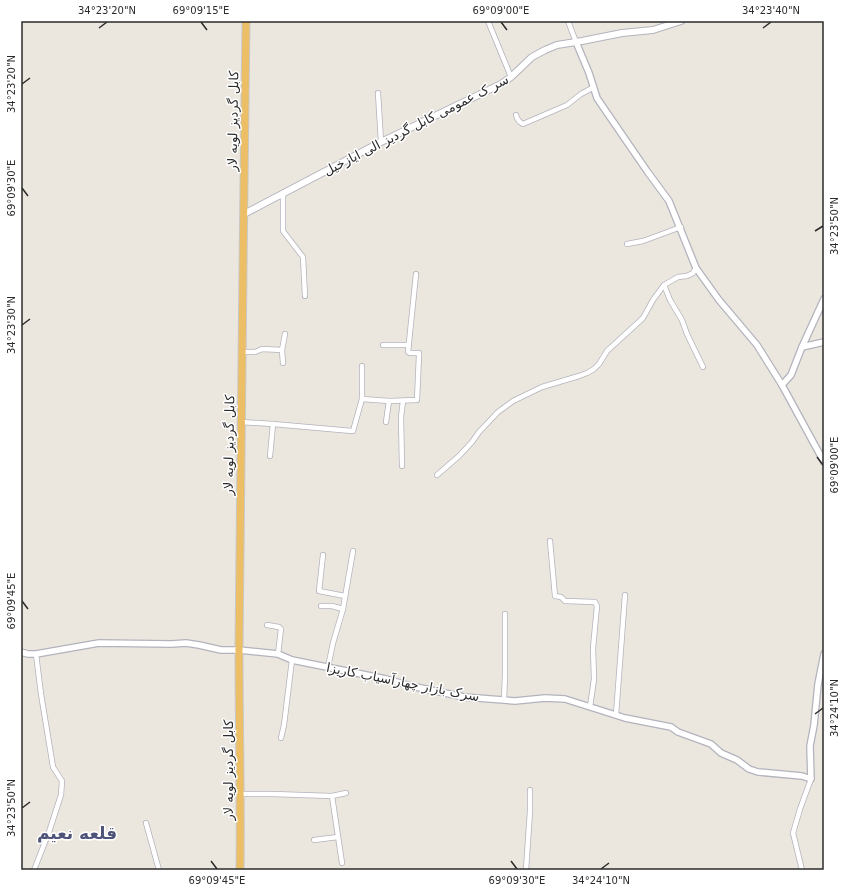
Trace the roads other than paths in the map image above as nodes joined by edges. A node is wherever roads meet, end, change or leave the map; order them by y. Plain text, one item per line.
1 (246, 21) edge
2 (488, 21) edge
3 (568, 21) edge
4 (681, 21) edge
5 (576, 42) junction
6 (510, 77) junction
7 (594, 87) junction
8 (378, 93) dead end
9 (516, 115) dead end
10 (381, 142) junction
11 (283, 194) junction
12 (244, 214) junction
13 (681, 227) junction
14 (627, 244) dead end
15 (696, 268) junction
16 (416, 274) dead end
17 (664, 285) junction
18 (305, 296) dead end
19 (824, 300) edge
20 (285, 334) dead end
21 (824, 342) edge
22 (383, 345) dead end
23 (409, 345) junction
24 (802, 347) junction
25 (282, 350) junction
26 (242, 352) junction
27 (283, 363) dead end
28 (362, 366) dead end
29 (703, 367) dead end
30 (782, 385) junction
31 (362, 400) junction
32 (389, 401) junction
33 (403, 401) junction
34 (241, 422) junction
35 (386, 422) dead end
36 (273, 424) junction
37 (270, 456) dead end
38 (824, 462) edge
39 (402, 466) dead end
40 (437, 475) dead end
41 (550, 541) dead end
42 (353, 551) dead end
43 (323, 555) dead end
44 (625, 595) dead end
45 (345, 596) junction
46 (321, 606) dead end
47 (343, 609) junction
48 (504, 614) dead end
49 (267, 625) dead end
50 (240, 650) junction
51 (21, 652) edge
52 (36, 654) junction
53 (278, 654) junction
54 (824, 654) edge
55 (292, 660) junction
56 (328, 667) junction
57 (504, 700) junction
58 (590, 706) junction
59 (616, 715) junction
60 (281, 738) dead end
61 (810, 779) junction
62 (530, 790) dead end
63 (346, 793) dead end
64 (241, 794) junction
65 (332, 796) junction
66 (146, 823) dead end
67 (338, 837) junction
68 (314, 840) dead end
69 (342, 863) dead end
70 (34, 870) edge
71 (159, 870) edge
72 (240, 870) edge
73 (526, 870) edge
74 (802, 870) edge

1 - 12 highway, کابل گردیز لویه لار
2 - 6 street
3 - 5 street
4 - 5 main road, سر ک عمومی کابل گردیز الی ایازخیل
5 - 6 main road, سر ک عمومی کابل گردیز الی ایازخیل
5 - 7 street
6 - 10 main road, سر ک عمومی کابل گردیز الی ایازخیل
7 - 9 street
7 - 13 street
8 - 10 street
10 - 11 main road, سر ک عمومی کابل گردیز الی ایازخیل
11 - 12 main road, سر ک عمومی کابل گردیز الی ایازخیل
11 - 18 street
12 - 26 highway, کابل گردیز لویه لار
13 - 14 street
13 - 15 street
15 - 17 street
15 - 30 street
16 - 23 street
17 - 29 street
17 - 40 street
19 - 24 street
20 - 25 street
21 - 24 street
22 - 23 street
23 - 33 street
24 - 30 street
25 - 26 street
25 - 27 street
26 - 34 highway, کابل گردیز لویه لار
28 - 31 street
30 - 38 street
31 - 32 street
31 - 36 street
32 - 33 street
32 - 35 street
33 - 39 street
34 - 36 street
34 - 50 highway, کابل گردیز لویه لار
36 - 37 street
41 - 58 street
42 - 45 street
43 - 45 street
44 - 59 street
45 - 47 street
46 - 47 street
47 - 56 street
48 - 57 street
49 - 53 street
50 - 52 street, سرک بازار چهارآسیاب کاریزا
50 - 53 street, سرک بازار چهارآسیاب کاریزا
50 - 64 highway, کابل گردیز لویه لار
51 - 52 street, سرک بازار چهارآسیاب کاریزا
52 - 70 street
53 - 55 street, سرک بازار چهارآسیاب کاریزا
54 - 61 street
55 - 56 street, سرک بازار چهارآسیاب کاریزا
55 - 60 street
56 - 57 street, سرک بازار چهارآسیاب کاریزا
57 - 58 street, سرک بازار چهارآسیاب کاریزا
58 - 59 street, سرک بازار چهارآسیاب کاریزا
59 - 61 street, سرک بازار چهارآسیاب کاریزا
61 - 74 street
62 - 73 street
63 - 65 street
64 - 65 street
64 - 72 highway, کابل گردیز لویه لار
65 - 67 street
66 - 71 street
67 - 68 street
67 - 69 street

